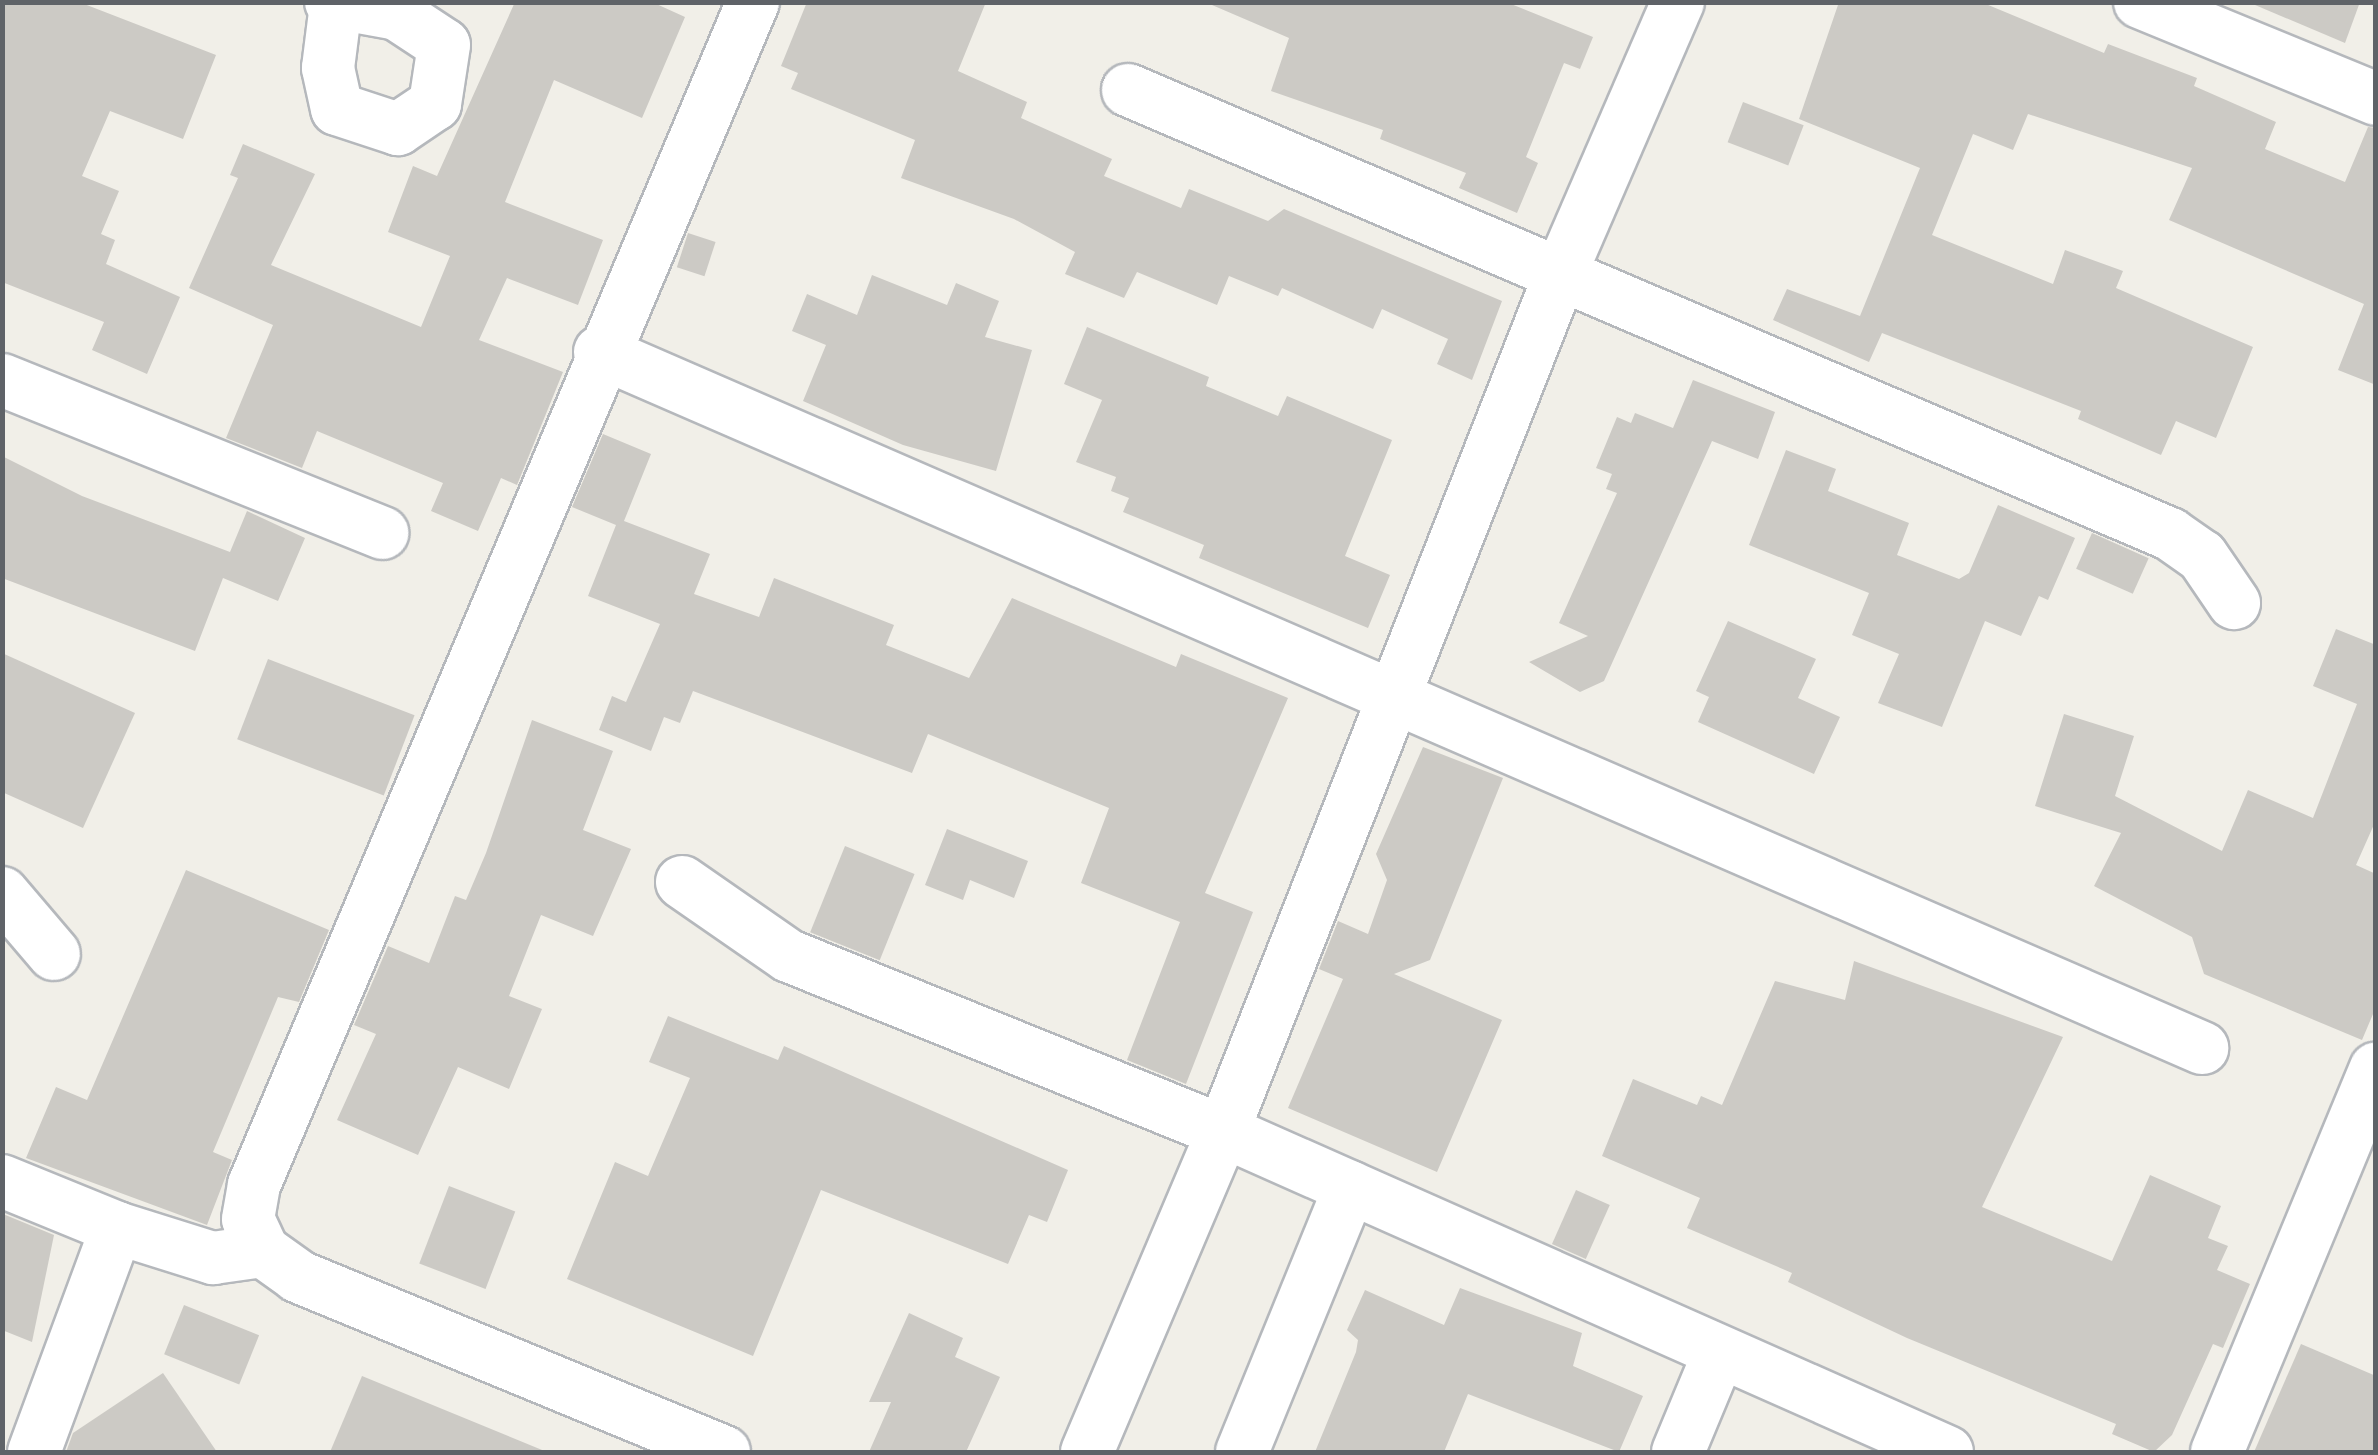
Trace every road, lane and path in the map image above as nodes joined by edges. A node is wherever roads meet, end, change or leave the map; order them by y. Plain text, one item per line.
1 (753, 2) edge
2 (1678, 2) edge
3 (2140, 2) edge
4 (1128, 90) dead end
5 (2376, 99) edge
6 (1562, 270) junction
7 (600, 352) junction
8 (2, 380) edge
9 (382, 533) dead end
10 (2234, 603) dead end
11 (1398, 694) junction
12 (682, 882) dead end
13 (2, 893) edge
14 (54, 954) dead end
15 (2202, 1048) dead end
16 (2376, 1070) edge
17 (1224, 1131) junction
18 (2, 1181) edge
19 (1350, 1187) junction
20 (116, 1228) junction
21 (263, 1251) junction
22 (1718, 1356) junction
23 (34, 1452) edge
24 (724, 1452) edge
25 (1088, 1452) edge
26 (1242, 1452) edge
27 (1678, 1452) edge
28 (1947, 1452) edge
29 (2217, 1452) edge

1 - 7 street
2 - 6 street
3 - 5 street
4 - 6 street
6 - 10 street
6 - 11 street
7 - 11 street
7 - 21 street
8 - 9 street
11 - 15 street
11 - 17 street
12 - 17 street
13 - 14 street
16 - 29 street
17 - 19 street
17 - 25 street
18 - 20 street
19 - 22 street
19 - 26 street
20 - 21 street
20 - 23 street
21 - 24 street
22 - 27 street
22 - 28 street

